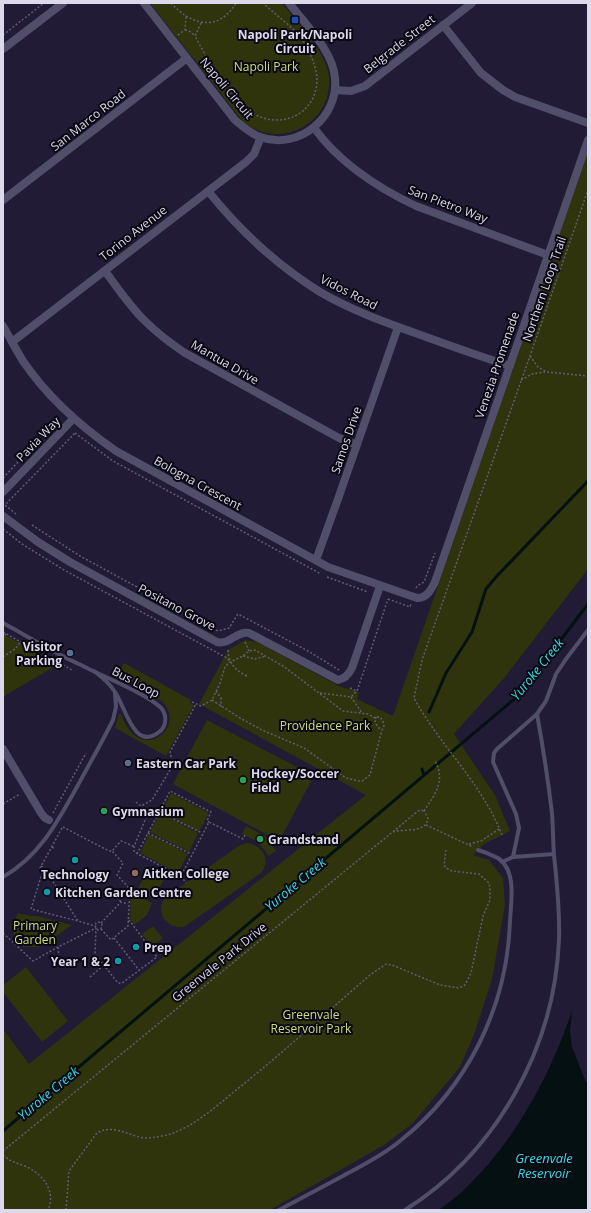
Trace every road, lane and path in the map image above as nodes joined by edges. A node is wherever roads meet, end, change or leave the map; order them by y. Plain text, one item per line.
1 (44, 3) edge
2 (63, 3) edge
3 (144, 3) edge
4 (171, 3) edge
5 (236, 3) edge
6 (263, 3) edge
7 (289, 3) edge
8 (472, 3) edge
9 (201, 23) junction
10 (443, 25) junction
11 (184, 30) dead end
12 (3, 35) edge
13 (195, 36) junction
14 (3, 49) edge
15 (187, 58) junction
16 (335, 90) junction
17 (588, 123) edge
18 (314, 128) junction
19 (261, 137) junction
20 (588, 140) edge
21 (588, 190) edge
22 (208, 191) junction
23 (3, 200) edge
24 (548, 255) junction
25 (105, 271) junction
26 (3, 326) edge
27 (398, 327) junction
28 (12, 342) junction
29 (530, 356) junction
30 (510, 366) junction
31 (547, 372) junction
32 (588, 376) edge
33 (521, 380) junction
34 (74, 419) junction
35 (75, 433) dead end
36 (357, 445) junction
37 (3, 492) edge
38 (3, 516) edge
39 (21, 518) dead end
40 (27, 522) dead end
41 (316, 560) junction
42 (380, 586) junction
43 (426, 596) joint
44 (411, 602) dead end
45 (3, 623) edge
46 (224, 629) junction
47 (588, 630) edge
48 (6, 633) dead end
49 (220, 635) dead end
50 (3, 640) edge
51 (245, 640) dead end
52 (20, 641) dead end
53 (226, 642) junction
54 (249, 651) junction
55 (243, 656) junction
56 (266, 656) junction
57 (3, 657) edge
58 (224, 657) dead end
59 (230, 662) junction
60 (94, 671) junction
61 (340, 671) dead end
62 (248, 676) dead end
63 (350, 688) dead end
64 (115, 691) junction
65 (216, 691) junction
66 (357, 691) junction
67 (318, 692) junction
68 (3, 694) edge
69 (4, 696) dead end
70 (351, 697) junction
71 (212, 700) junction
72 (192, 702) dead end
73 (196, 704) junction
74 (221, 706) junction
75 (362, 713) junction
76 (537, 714) junction
77 (375, 718) junction
78 (382, 730) junction
79 (3, 749) edge
80 (434, 761) dead end
81 (27, 790) junction
82 (136, 802) dead end
83 (3, 804) edge
84 (141, 806) junction
85 (424, 811) junction
86 (159, 812) junction
87 (49, 820) dead end
88 (208, 822) junction
89 (426, 825) junction
90 (60, 826) dead end
91 (62, 827) junction
92 (499, 829) junction
93 (148, 832) junction
94 (392, 833) junction
95 (202, 834) junction
96 (245, 835) dead end
97 (502, 835) dead end
98 (468, 845) junction
99 (52, 846) junction
100 (134, 846) junction
101 (55, 849) dead end
102 (446, 850) dead end
103 (478, 850) joint
104 (112, 851) junction
105 (137, 854) junction
106 (554, 854) junction
107 (192, 855) junction
108 (513, 857) junction
109 (502, 862) junction
110 (41, 866) junction
111 (181, 876) junction
112 (3, 877) edge
113 (186, 883) dead end
114 (117, 897) dead end
115 (122, 902) junction
116 (129, 904) junction
117 (129, 920) junction
118 (78, 921) junction
119 (101, 923) junction
120 (95, 927) junction
121 (101, 929) junction
122 (3, 933) edge
123 (114, 938) junction
124 (58, 947) junction
125 (60, 965) dead end
126 (104, 965) junction
127 (139, 970) junction
128 (90, 977) dead end
129 (3, 1151) edge
130 (3, 1155) edge
131 (48, 1210) edge
132 (66, 1210) edge
133 (279, 1210) edge
134 (406, 1210) edge

1 - 12 path
2 - 14 street
3 - 15 street, Napoli Circuit
4 - 9 path
5 - 9 path
6 - 13 path
7 - 16 street, Napoli Circuit
8 - 10 street, Belgrade Street
9 - 13 path
10 - 16 street, Belgrade Street
10 - 17 street
11 - 13 path
15 - 19 street, Napoli Circuit
15 - 23 street, San Marco Road
16 - 18 street, Napoli Circuit
18 - 19 street, Napoli Circuit
18 - 24 street, San Pietro Way
19 - 22 street, Torino Avenue
20 - 24 street, Venezia Promenade
21 - 29 path, Northern Loop Trail
22 - 25 street, Torino Avenue
22 - 27 street, Vidos Road
24 - 30 street, Venezia Promenade
25 - 28 street, Torino Avenue
25 - 36 street, Mantua Drive
26 - 28 street, Bologna Crescent
27 - 30 street, Vidos Road
27 - 36 street, Samos Drive
28 - 34 street, Bologna Crescent
29 - 31 path, Northern Loop Trail
29 - 33 path
30 - 43 street, Venezia Promenade
31 - 32 path
31 - 33 path
33 - 92 path
34 - 37 street, Pavia Way
34 - 41 street, Bologna Crescent
35 - 39 path
36 - 41 street, Samos Drive
38 - 53 street, Positano Grove
40 - 46 path
41 - 42 street, Bologna Crescent
42 - 43 street, Bologna Crescent
42 - 53 street, Positano Grove
44 - 66 path
45 - 60 lane
46 - 49 path
46 - 61 path
47 - 76 lane
48 - 50 path
51 - 54 path
52 - 57 path
53 - 59 path
54 - 55 path
54 - 56 path
55 - 56 path
55 - 59 path
56 - 67 path
58 - 59 path
59 - 62 path
59 - 65 path
60 - 64 lane, Bus Loop
60 - 64 lane, Bus Loop
63 - 66 path
64 - 112 lane
65 - 71 path
65 - 74 path
66 - 70 path
67 - 70 path
67 - 75 path
68 - 69 path
70 - 75 path
71 - 73 path
71 - 74 path
72 - 73 path
73 - 84 path
74 - 78 path
75 - 77 path
76 - 106 lane
76 - 108 lane
77 - 78 path
77 - 78 path
79 - 81 street
80 - 85 path
81 - 83 path
81 - 87 street
82 - 84 path
84 - 100 path
85 - 89 path
85 - 94 path, Greenvale Park Drive
86 - 88 path
86 - 93 path
86 - 95 path
88 - 95 path
88 - 96 path
89 - 94 path
89 - 98 path
90 - 91 path
91 - 99 path
91 - 104 path
92 - 97 path
92 - 98 path
93 - 105 path
93 - 107 path
94 - 129 path, Greenvale Park Drive
95 - 107 path
98 - 103 path
99 - 101 path
99 - 110 path
100 - 104 path
100 - 105 path
102 - 132 path
103 - 109 lane
104 - 116 path
105 - 111 path
106 - 108 lane
106 - 134 lane
107 - 111 path
108 - 109 lane
109 - 133 lane
110 - 118 path
110 - 118 path
111 - 113 path
114 - 115 path
115 - 116 path
115 - 119 path
116 - 117 path
117 - 123 path
117 - 127 path
118 - 120 path
119 - 120 path
119 - 121 path
120 - 121 path
120 - 124 path
120 - 126 path
121 - 123 path
122 - 124 path
123 - 127 path
124 - 125 path
126 - 127 path
126 - 128 path
130 - 131 path

